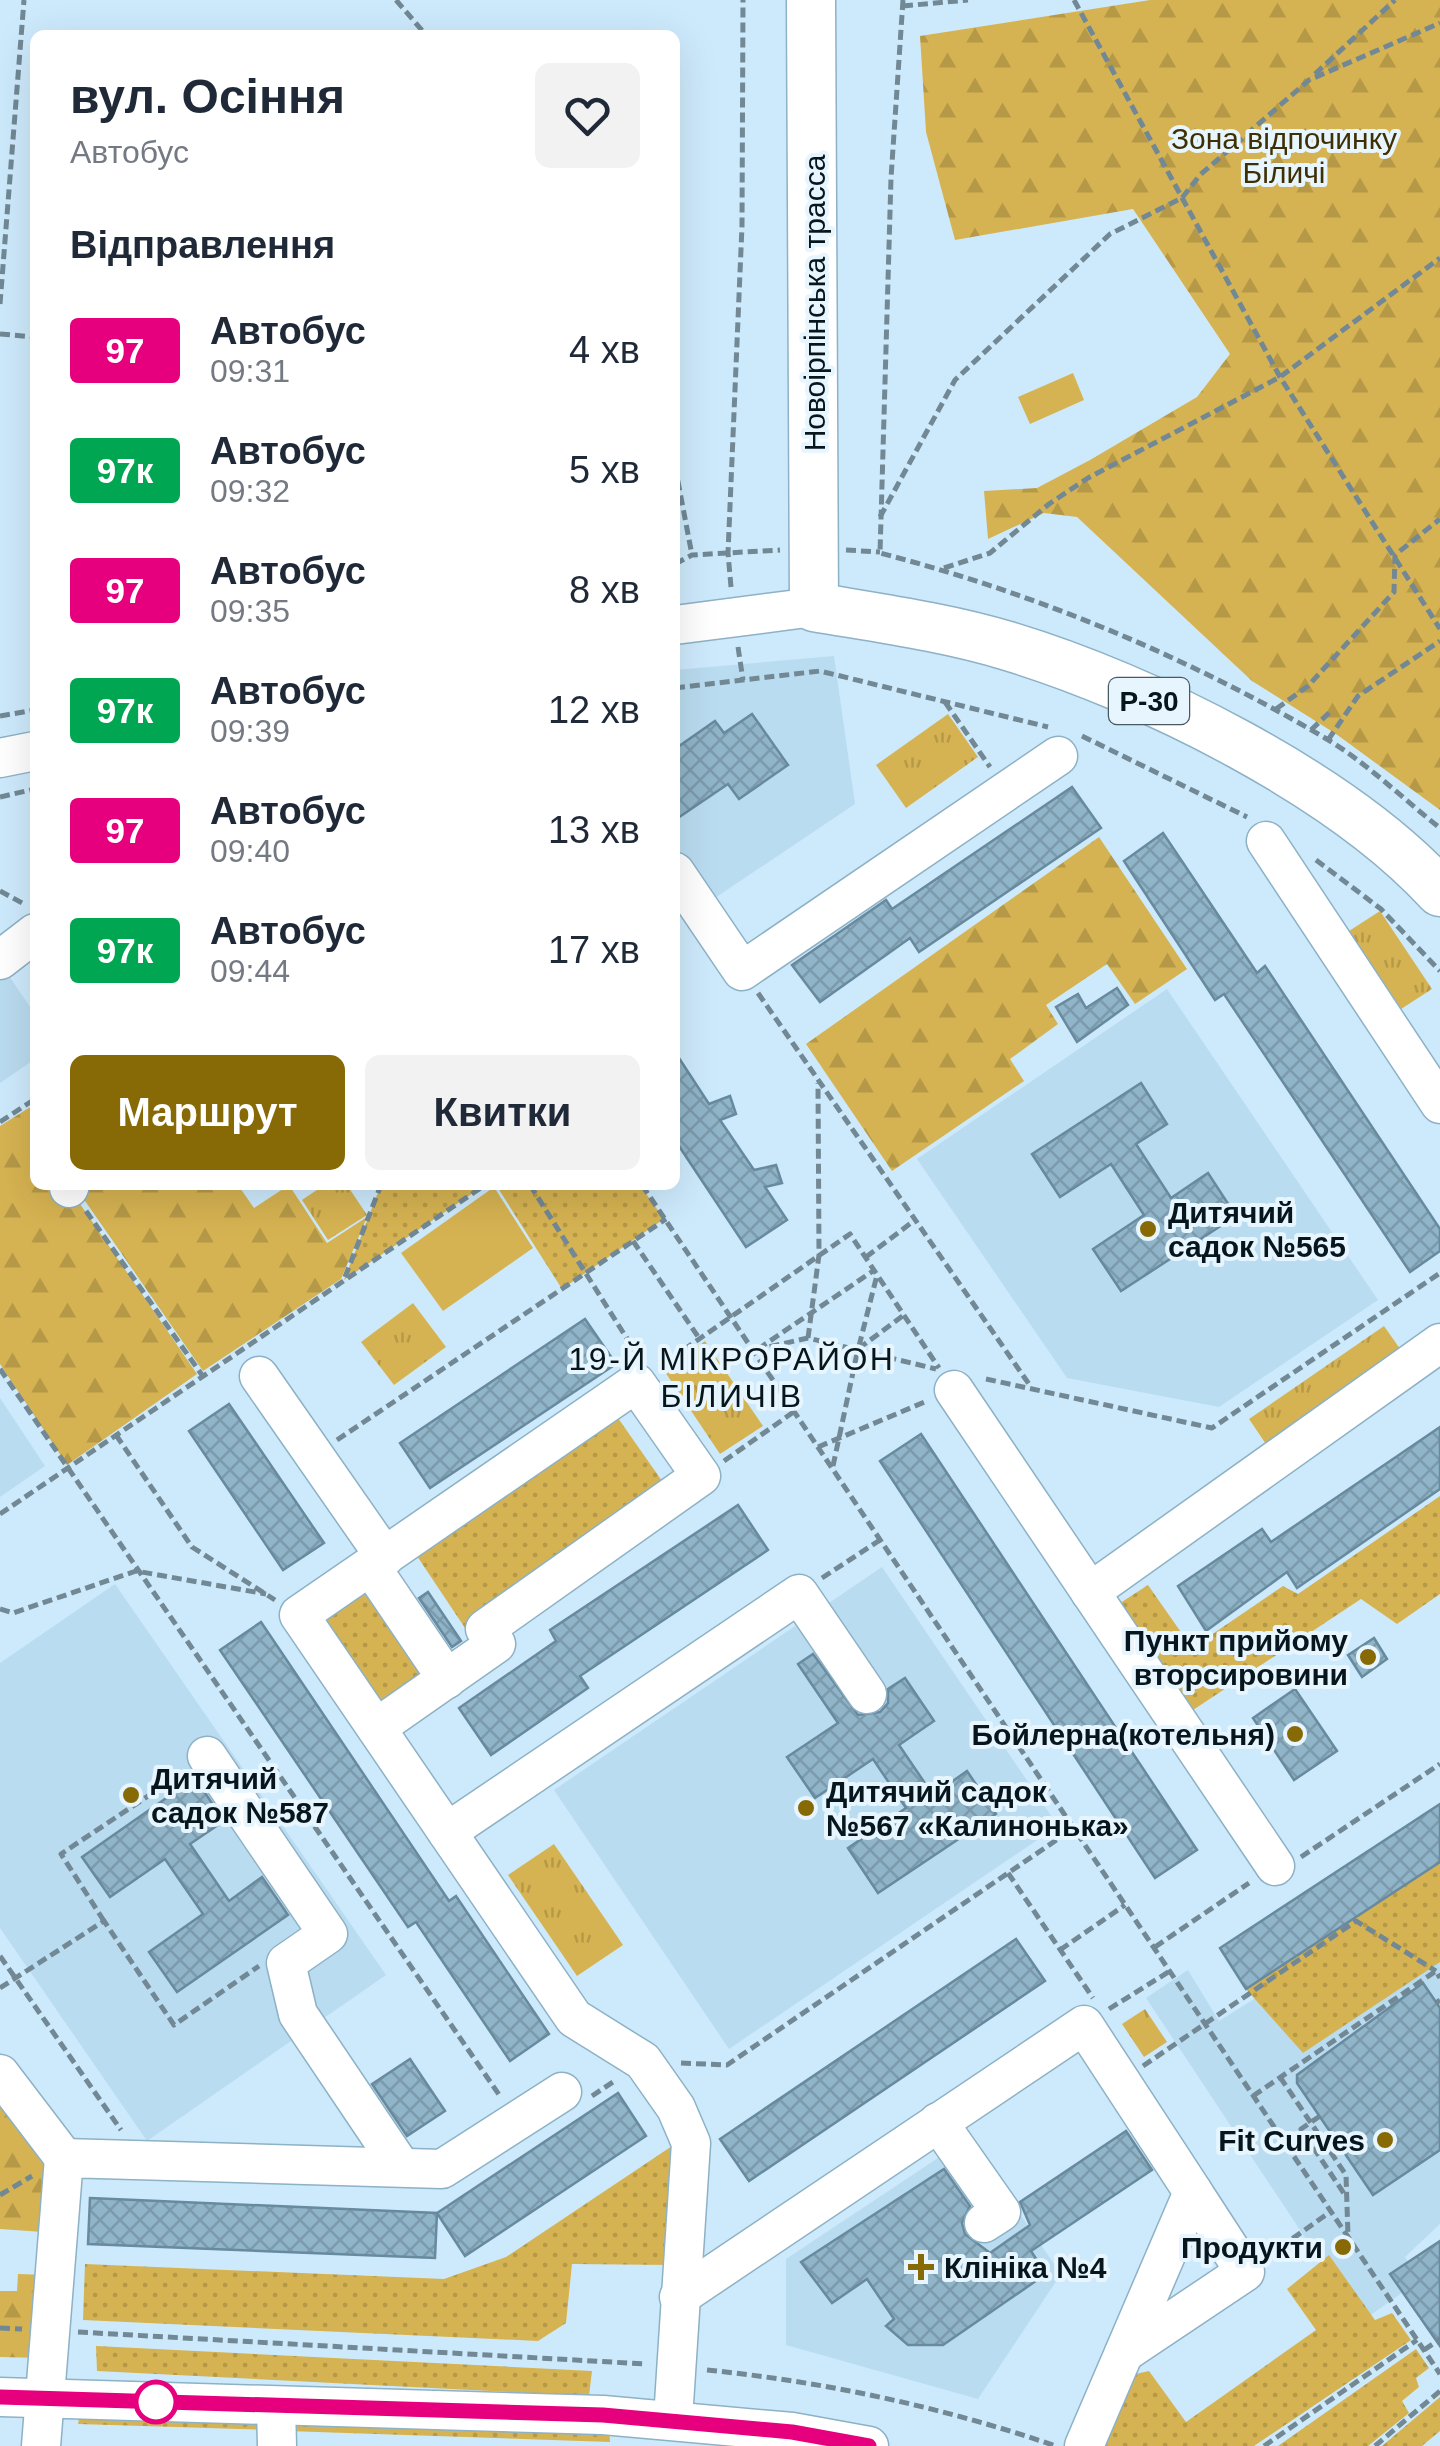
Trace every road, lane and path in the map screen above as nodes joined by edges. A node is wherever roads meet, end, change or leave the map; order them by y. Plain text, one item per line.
1 (24, 0) edge
2 (396, 0) edge
3 (743, 0) edge
4 (811, 0) edge
5 (968, 0) edge
6 (1074, 0) edge
7 (1395, 0) edge
8 (903, 3) edge
9 (1440, 23) edge
10 (422, 30) edge
11 (1309, 80) junction
12 (1182, 198) junction
13 (1440, 258) edge
14 (0, 304) edge
15 (0, 334) edge
16 (30, 337) edge
17 (1280, 377) junction
18 (680, 492) edge
19 (1440, 518) edge
20 (728, 553) dead end
21 (1395, 555) junction
22 (680, 561) edge
23 (941, 569) dead end
24 (814, 607) junction
25 (680, 624) edge
26 (1440, 629) edge
27 (1440, 641) edge
28 (944, 702) dead end
29 (1275, 710) dead end
30 (1332, 710) dead end
31 (30, 711) edge
32 (0, 716) edge
33 (1310, 730) dead end
34 (1328, 740) dead end
35 (30, 752) edge
36 (1058, 756) dead end
37 (0, 758) edge
38 (1006, 790) junction
39 (30, 791) edge
40 (0, 797) edge
41 (1266, 841) dead end
42 (680, 879) edge
43 (0, 891) edge
44 (1440, 892) edge
45 (30, 907) edge
46 (30, 937) edge
47 (0, 960) edge
48 (742, 971) junction
49 (818, 1080) junction
50 (30, 1103) edge
51 (1440, 1104) edge
52 (0, 1122) edge
53 (73, 1190) edge
54 (379, 1190) edge
55 (533, 1190) edge
56 (646, 1190) edge
57 (666, 1219) junction
58 (915, 1220) junction
59 (633, 1241) junction
60 (819, 1255) junction
61 (866, 1257) junction
62 (586, 1272) junction
63 (876, 1272) junction
64 (1440, 1274) edge
65 (344, 1280) dead end
66 (815, 1310) junction
67 (904, 1315) junction
68 (731, 1316) junction
69 (699, 1338) junction
70 (808, 1338) junction
71 (1440, 1343) edge
72 (858, 1349) junction
73 (755, 1350) junction
74 (0, 1369) edge
75 (202, 1376) dead end
76 (259, 1376) dead end
77 (643, 1379) junction
78 (957, 1379) junction
79 (1033, 1390) junction
80 (795, 1411) junction
81 (116, 1434) dead end
82 (838, 1438) junction
83 (818, 1447) junction
84 (314, 1456) junction
85 (833, 1468) junction
86 (700, 1476) junction
87 (881, 1539) junction
88 (378, 1562) junction
89 (136, 1571) junction
90 (1090, 1592) junction
91 (266, 1594) junction
92 (799, 1594) junction
93 (0, 1609) edge
94 (299, 1616) junction
95 (447, 1679) junction
96 (867, 1694) dead end
97 (376, 1728) junction
98 (207, 1756) joint
99 (1074, 1828) junction
100 (447, 1832) junction
101 (1275, 1866) dead end
102 (1008, 1873) junction
103 (1125, 1905) junction
104 (104, 1920) junction
105 (1060, 1950) junction
106 (0, 1956) edge
107 (286, 1963) junction
108 (1170, 1971) junction
109 (1438, 1975) edge
110 (16, 1978) junction
111 (0, 1988) edge
112 (1205, 2024) junction
113 (643, 2061) junction
114 (0, 2074) edge
115 (1280, 2077) junction
116 (1120, 2081) junction
117 (1253, 2096) junction
118 (571, 2099) joint
119 (1320, 2116) dead end
120 (517, 2120) junction
121 (938, 2122) junction
122 (1311, 2122) junction
123 (64, 2158) junction
124 (141, 2160) junction
125 (401, 2167) junction
126 (1193, 2192) junction
127 (1347, 2198) junction
128 (1330, 2212) junction
129 (984, 2223) dead end
130 (1348, 2239) junction
131 (1245, 2272) junction
132 (680, 2297) junction
133 (0, 2328) edge
134 (51, 2330) junction
135 (1440, 2339) edge
136 (1417, 2340) junction
137 (1424, 2350) junction
138 (1124, 2354) junction
139 (676, 2367) junction
140 (1440, 2374) edge
141 (1440, 2390) edge
142 (0, 2397) edge
143 (44, 2399) junction
144 (276, 2407) junction
145 (654, 2428) edge
146 (41, 2446) edge
147 (277, 2446) edge
148 (869, 2446) edge
149 (1056, 2446) edge
150 (1084, 2446) edge
151 (1264, 2446) edge
152 (1375, 2446) edge

1 - 14 path
2 - 10 path
3 - 20 path
4 - 24 main road, Новоірпінська трасса
5 - 8 path
6 - 12 path
7 - 11 path
8 - 12 path
9 - 11 path
11 - 12 path
12 - 17 path
13 - 17 path
15 - 16 path
17 - 21 path
17 - 23 path
18 - 22 path
19 - 21 path
21 - 26 path
21 - 29 path
24 - 25 street
24 - 44 main road, Р-30
27 - 34 path
28 - 38 path
30 - 33 path
31 - 32 path
35 - 37 street
36 - 38 street
38 - 48 street
39 - 40 path
41 - 51 street
42 - 48 street
43 - 45 path
46 - 47 street
48 - 49 path
49 - 58 path
49 - 60 path
50 - 52 path
53 - 75 path
54 - 65 path
55 - 62 path
56 - 57 path
57 - 59 path
57 - 68 path
58 - 61 path
58 - 79 path
59 - 62 path
59 - 69 path
60 - 61 path
60 - 66 path
60 - 68 path
61 - 63 path
62 - 77 path
62 - 84 path
63 - 66 path
63 - 67 path
63 - 72 path
64 - 79 path
66 - 70 path
66 - 73 path
67 - 72 path
67 - 78 path
68 - 69 path
68 - 73 path
69 - 77 path
70 - 72 path
70 - 73 path
71 - 90 street
72 - 78 path
72 - 82 path
73 - 80 path
74 - 89 path
76 - 84 street
77 - 86 street
77 - 88 street
78 - 79 path
78 - 82 path
78 - 90 street
80 - 83 path
80 - 86 path
81 - 91 path
82 - 83 path
82 - 85 path
83 - 85 path
84 - 88 street
85 - 87 path
86 - 95 street
87 - 92 path
87 - 99 path
88 - 94 street
88 - 95 street
89 - 91 path
89 - 93 path
89 - 120 path
90 - 101 street
91 - 94 path
92 - 96 street
92 - 100 street
94 - 97 street
95 - 97 street
97 - 100 street
98 - 104 path
98 - 107 street
99 - 102 path
99 - 103 path
100 - 113 street
102 - 105 path
102 - 113 path
103 - 105 path
103 - 108 path
104 - 107 path
104 - 110 path
105 - 108 path
106 - 110 path
107 - 125 street
108 - 112 path
109 - 112 path
109 - 115 path
110 - 111 path
110 - 124 path
112 - 116 path
112 - 117 path
113 - 118 path
113 - 132 street
114 - 123 street
115 - 117 path
115 - 122 path
116 - 121 street
116 - 126 street
117 - 128 path
118 - 120 street
119 - 122 path
120 - 125 street
121 - 129 street
121 - 132 street
122 - 127 path
122 - 127 path
123 - 124 street
123 - 134 street
124 - 125 street
126 - 131 street
126 - 138 street
127 - 130 path
128 - 130 path
128 - 131 path
130 - 136 path
131 - 138 street
132 - 139 street
133 - 134 path
134 - 139 path
134 - 143 street
135 - 137 path
136 - 137 path
136 - 151 path
137 - 140 path
138 - 150 street
139 - 145 street
139 - 149 path
141 - 152 path
142 - 143 street
143 - 144 street
143 - 146 street
144 - 145 street
144 - 147 street
145 - 148 street

